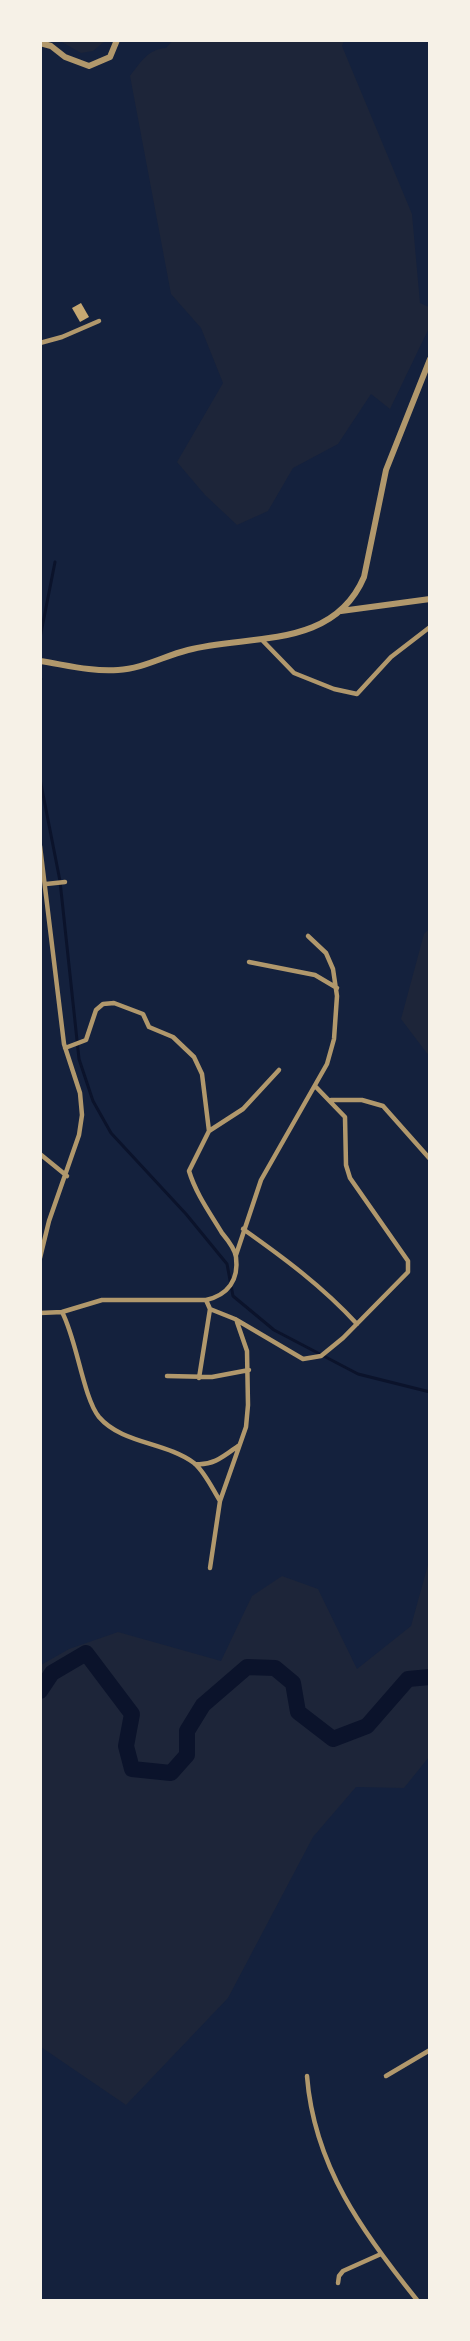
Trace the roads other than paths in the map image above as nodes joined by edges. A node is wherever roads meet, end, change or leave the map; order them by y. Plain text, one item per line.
1 (117, 40) edge
2 (40, 43) edge
3 (99, 321) dead end
4 (40, 343) edge
5 (429, 359) edge
6 (429, 599) edge
7 (340, 611) junction
8 (429, 627) edge
9 (263, 641) junction
10 (40, 661) edge
11 (41, 847) edge
12 (65, 882) dead end
13 (46, 884) junction
14 (308, 936) dead end
15 (249, 962) dead end
16 (337, 988) junction
17 (65, 1048) junction
18 (279, 1071) dead end
19 (315, 1086) junction
20 (331, 1100) junction
21 (209, 1131) junction
22 (40, 1154) edge
23 (429, 1159) edge
24 (67, 1176) junction
25 (40, 1221) edge
26 (49, 1221) junction
27 (243, 1229) junction
28 (236, 1255) junction
29 (40, 1258) edge
30 (206, 1300) junction
31 (210, 1309) junction
32 (62, 1312) junction
33 (40, 1313) edge
34 (235, 1319) junction
35 (357, 1324) junction
36 (249, 1370) junction
37 (167, 1377) dead end
38 (199, 1377) junction
39 (238, 1445) junction
40 (195, 1464) junction
41 (220, 1501) junction
42 (210, 1568) dead end
43 (429, 2050) edge
44 (307, 2076) dead end
45 (386, 2076) dead end
46 (381, 2254) junction
47 (338, 2283) dead end
48 (417, 2301) edge

1 - 2 street
3 - 4 street
5 - 7 street
6 - 7 street
7 - 9 street
8 - 9 street
9 - 10 street
11 - 13 street
12 - 13 street
13 - 17 street
14 - 16 street
15 - 16 street
16 - 19 street
17 - 21 street
17 - 24 street
18 - 21 street
19 - 20 street
19 - 27 street
20 - 23 street
20 - 35 street
21 - 28 street
22 - 24 street
24 - 26 street
25 - 26 street
26 - 29 street
27 - 28 street
27 - 35 street
28 - 30 street
30 - 31 street
30 - 32 street
31 - 34 street
31 - 38 street
32 - 33 street
32 - 40 street
34 - 35 street
34 - 36 street
36 - 38 street
36 - 39 street
37 - 38 street
39 - 40 street
39 - 41 street
40 - 41 street
41 - 42 street
43 - 45 street
44 - 46 street
46 - 47 street
46 - 48 street

